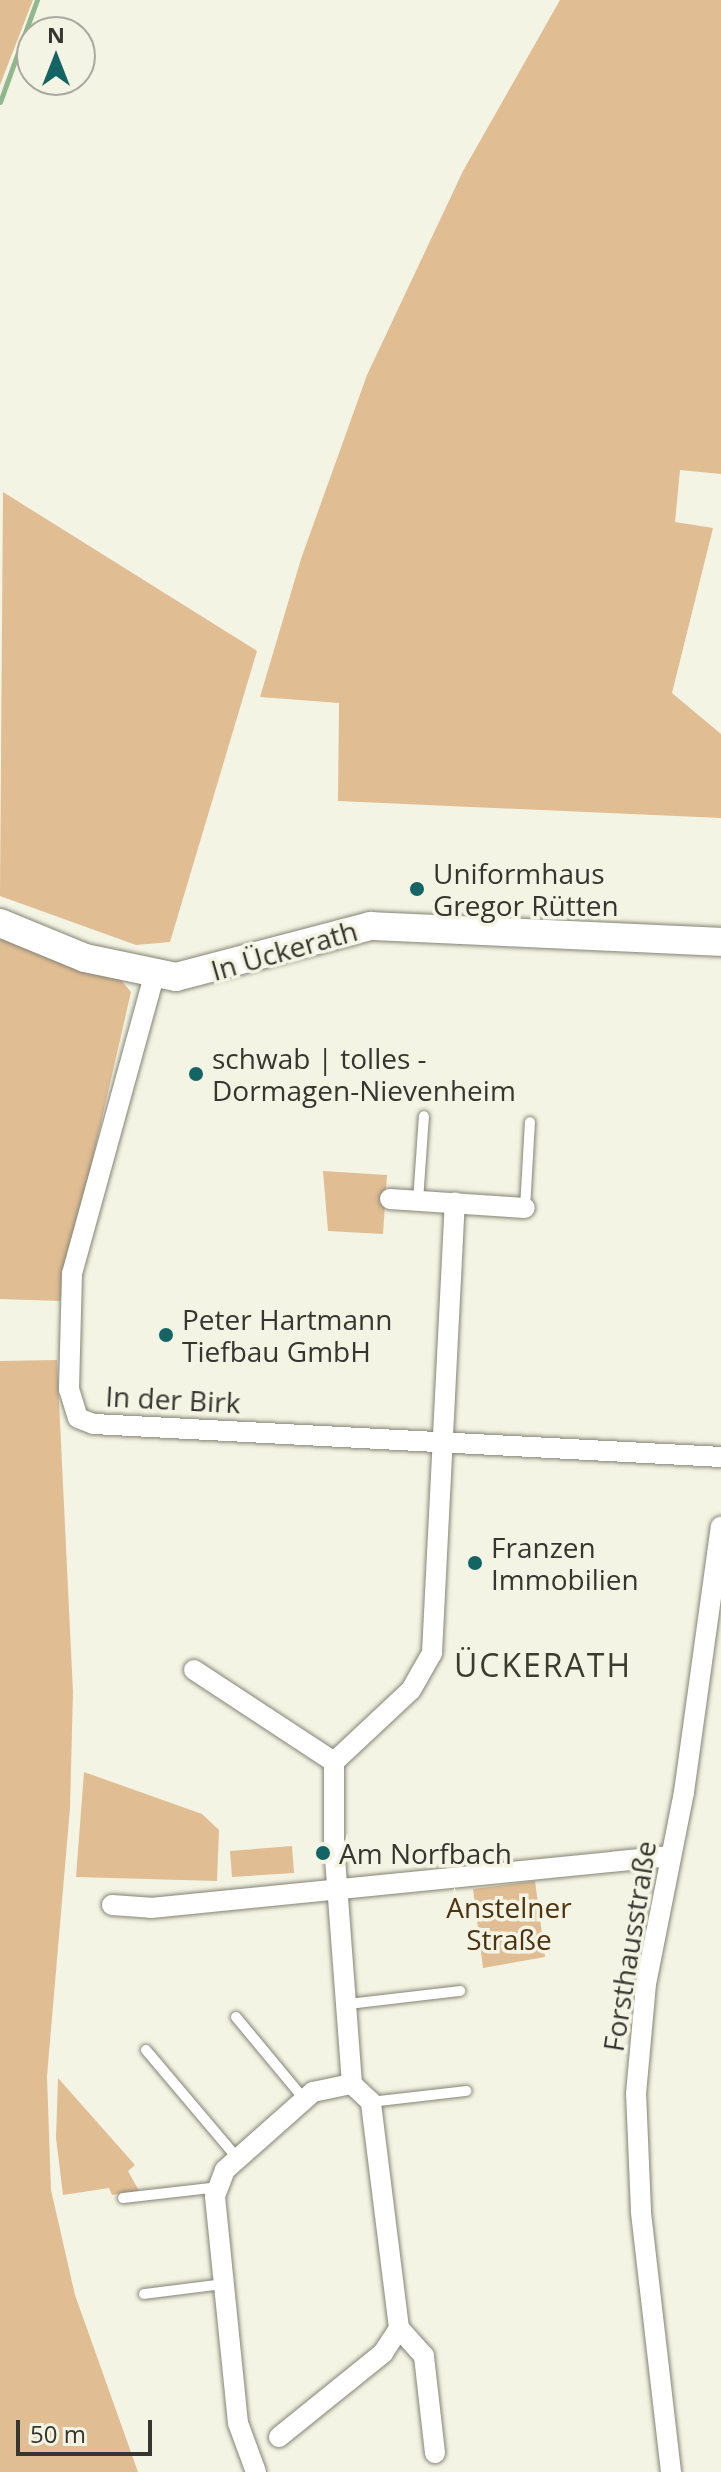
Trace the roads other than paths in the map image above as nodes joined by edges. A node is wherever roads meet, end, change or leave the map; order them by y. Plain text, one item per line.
1 (0, 923) edge
2 (721, 942) edge
3 (154, 976) junction
4 (424, 1116) dead end
5 (530, 1122) dead end
6 (390, 1199) dead end
7 (418, 1201) junction
8 (455, 1203) junction
9 (525, 1208) joint
10 (441, 1441) junction
11 (721, 1457) edge
12 (721, 1527) edge
13 (194, 1670) dead end
14 (334, 1762) junction
15 (670, 1856) junction
16 (337, 1889) junction
17 (112, 1905) dead end
18 (460, 1991) dead end
19 (349, 2004) junction
20 (236, 2017) dead end
21 (146, 2050) dead end
22 (352, 2084) junction
23 (466, 2091) dead end
24 (304, 2099) junction
25 (371, 2102) junction
26 (238, 2159) junction
27 (219, 2187) junction
28 (123, 2198) dead end
29 (223, 2284) junction
30 (144, 2294) dead end
31 (399, 2328) junction
32 (279, 2437) dead end
33 (435, 2453) dead end
34 (256, 2472) edge
35 (671, 2472) edge

1 - 3 main road, In Ückerath
2 - 3 main road, In Ückerath
3 - 10 street, In der Birk
4 - 7 lane
5 - 9 lane
6 - 7 street
7 - 8 street
8 - 9 street
8 - 10 street
10 - 11 street, In der Birk
10 - 14 street
12 - 15 street, Forsthausstraße
13 - 14 street
14 - 16 street
15 - 16 street
15 - 35 street, Forsthausstraße
16 - 17 street
16 - 19 street
18 - 19 lane
19 - 22 street
20 - 24 lane
21 - 26 lane
22 - 24 street
22 - 25 street
23 - 25 lane
24 - 26 street
25 - 31 street
26 - 27 street
27 - 28 lane
27 - 29 street
29 - 30 lane
29 - 34 street
31 - 32 street
31 - 33 street

